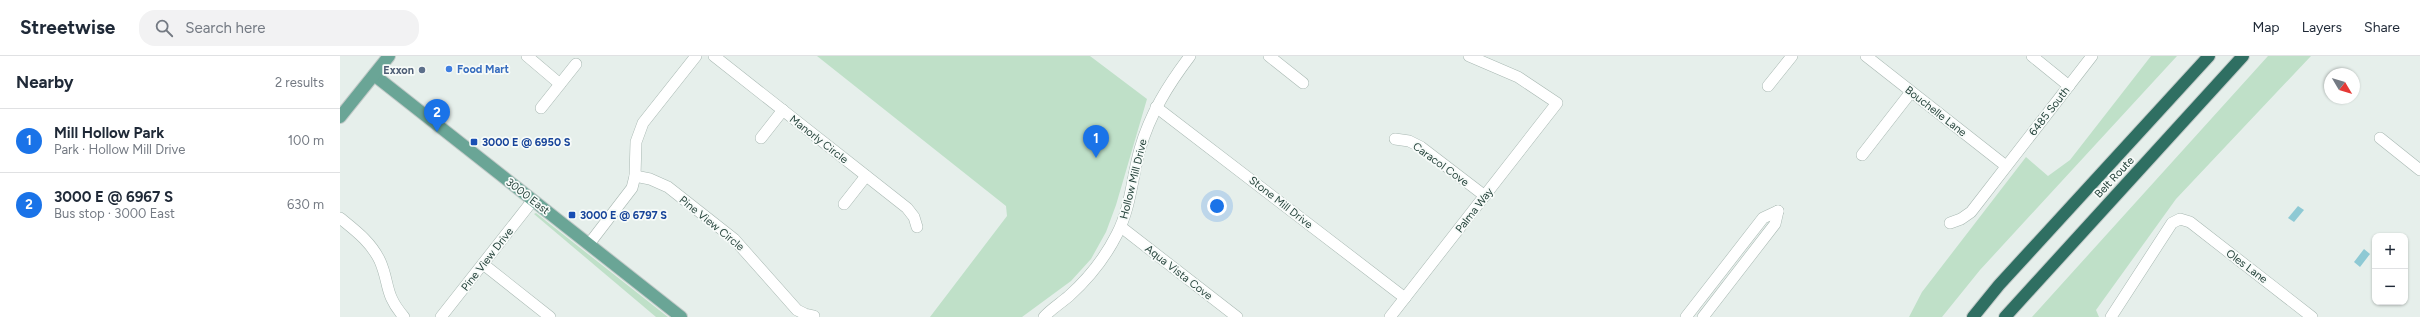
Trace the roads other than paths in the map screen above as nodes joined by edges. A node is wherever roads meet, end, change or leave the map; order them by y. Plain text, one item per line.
1 (389, 56) edge
2 (527, 56) edge
3 (696, 56) edge
4 (714, 56) edge
5 (1190, 56) edge
6 (1269, 56) edge
7 (1469, 56) edge
8 (1792, 56) edge
9 (1866, 56) edge
10 (2032, 56) edge
11 (2092, 56) edge
12 (2209, 56) edge
13 (2243, 56) edge
14 (576, 64) dead end
15 (374, 75) junction
16 (1303, 83) dead end
17 (560, 84) junction
18 (1768, 86) dead end
19 (2069, 86) junction
20 (1911, 92) junction
21 (1156, 107) junction
22 (541, 108) dead end
23 (783, 110) junction
24 (340, 117) edge
25 (761, 138) dead end
26 (2380, 138) dead end
27 (1395, 139) dead end
28 (1862, 155) dead end
29 (2006, 166) junction
30 (2420, 170) edge
31 (635, 176) junction
32 (866, 176) junction
33 (1485, 196) junction
34 (533, 200) junction
35 (844, 204) dead end
36 (340, 218) edge
37 (1950, 223) dead end
38 (917, 227) dead end
39 (1121, 227) junction
40 (589, 244) junction
41 (483, 264) junction
42 (2023, 295) junction
43 (1405, 298) junction
44 (1049, 315) edge
45 (814, 316) dead end
46 (404, 317) edge
47 (441, 317) edge
48 (550, 317) edge
49 (681, 317) edge
50 (1037, 317) edge
51 (1237, 317) edge
52 (1390, 317) edge
53 (1686, 317) edge
54 (1703, 317) edge
55 (1973, 317) edge
56 (2005, 317) edge
57 (2009, 317) edge
58 (2111, 317) edge
59 (2312, 317) edge

1 - 15 main road
2 - 17 street
3 - 31 street
4 - 23 street, Manorly Circle
5 - 21 street, Hollow Mill Drive
6 - 16 street
7 - 33 street, Palma Way
8 - 18 street
9 - 20 street, Bouchelle Lane
10 - 19 street
11 - 19 street, 6485 South
12 - 55 highway, Belt Route
13 - 42 highway, Belt Route
14 - 17 street
15 - 24 main road
15 - 34 main road, 3000 East
17 - 22 street
19 - 29 street, 6485 South
20 - 28 street
20 - 29 street, Bouchelle Lane
21 - 39 street, Hollow Mill Drive
21 - 43 street, Stone Mill Drive
23 - 25 street
23 - 32 street, Manorly Circle
26 - 30 street
27 - 33 street, Caracol Cove
29 - 37 street, 6485 South
31 - 40 street
31 - 45 street, Pine View Circle
32 - 35 street
32 - 38 street, Manorly Circle
33 - 43 street, Palma Way
34 - 40 main road, 3000 East
34 - 41 street, Pine View Drive
36 - 46 street
39 - 44 street, Hollow Mill Drive
39 - 51 street, Aqua Vista Cove
40 - 49 main road, 3000 East
41 - 47 street, Pine View Drive
41 - 48 street
42 - 56 highway, Belt Route
42 - 57 highway
43 - 52 street, Palma Way
44 - 50 street, Hollow Mill Drive
53 - 54 street
58 - 59 street, Oles Lane

